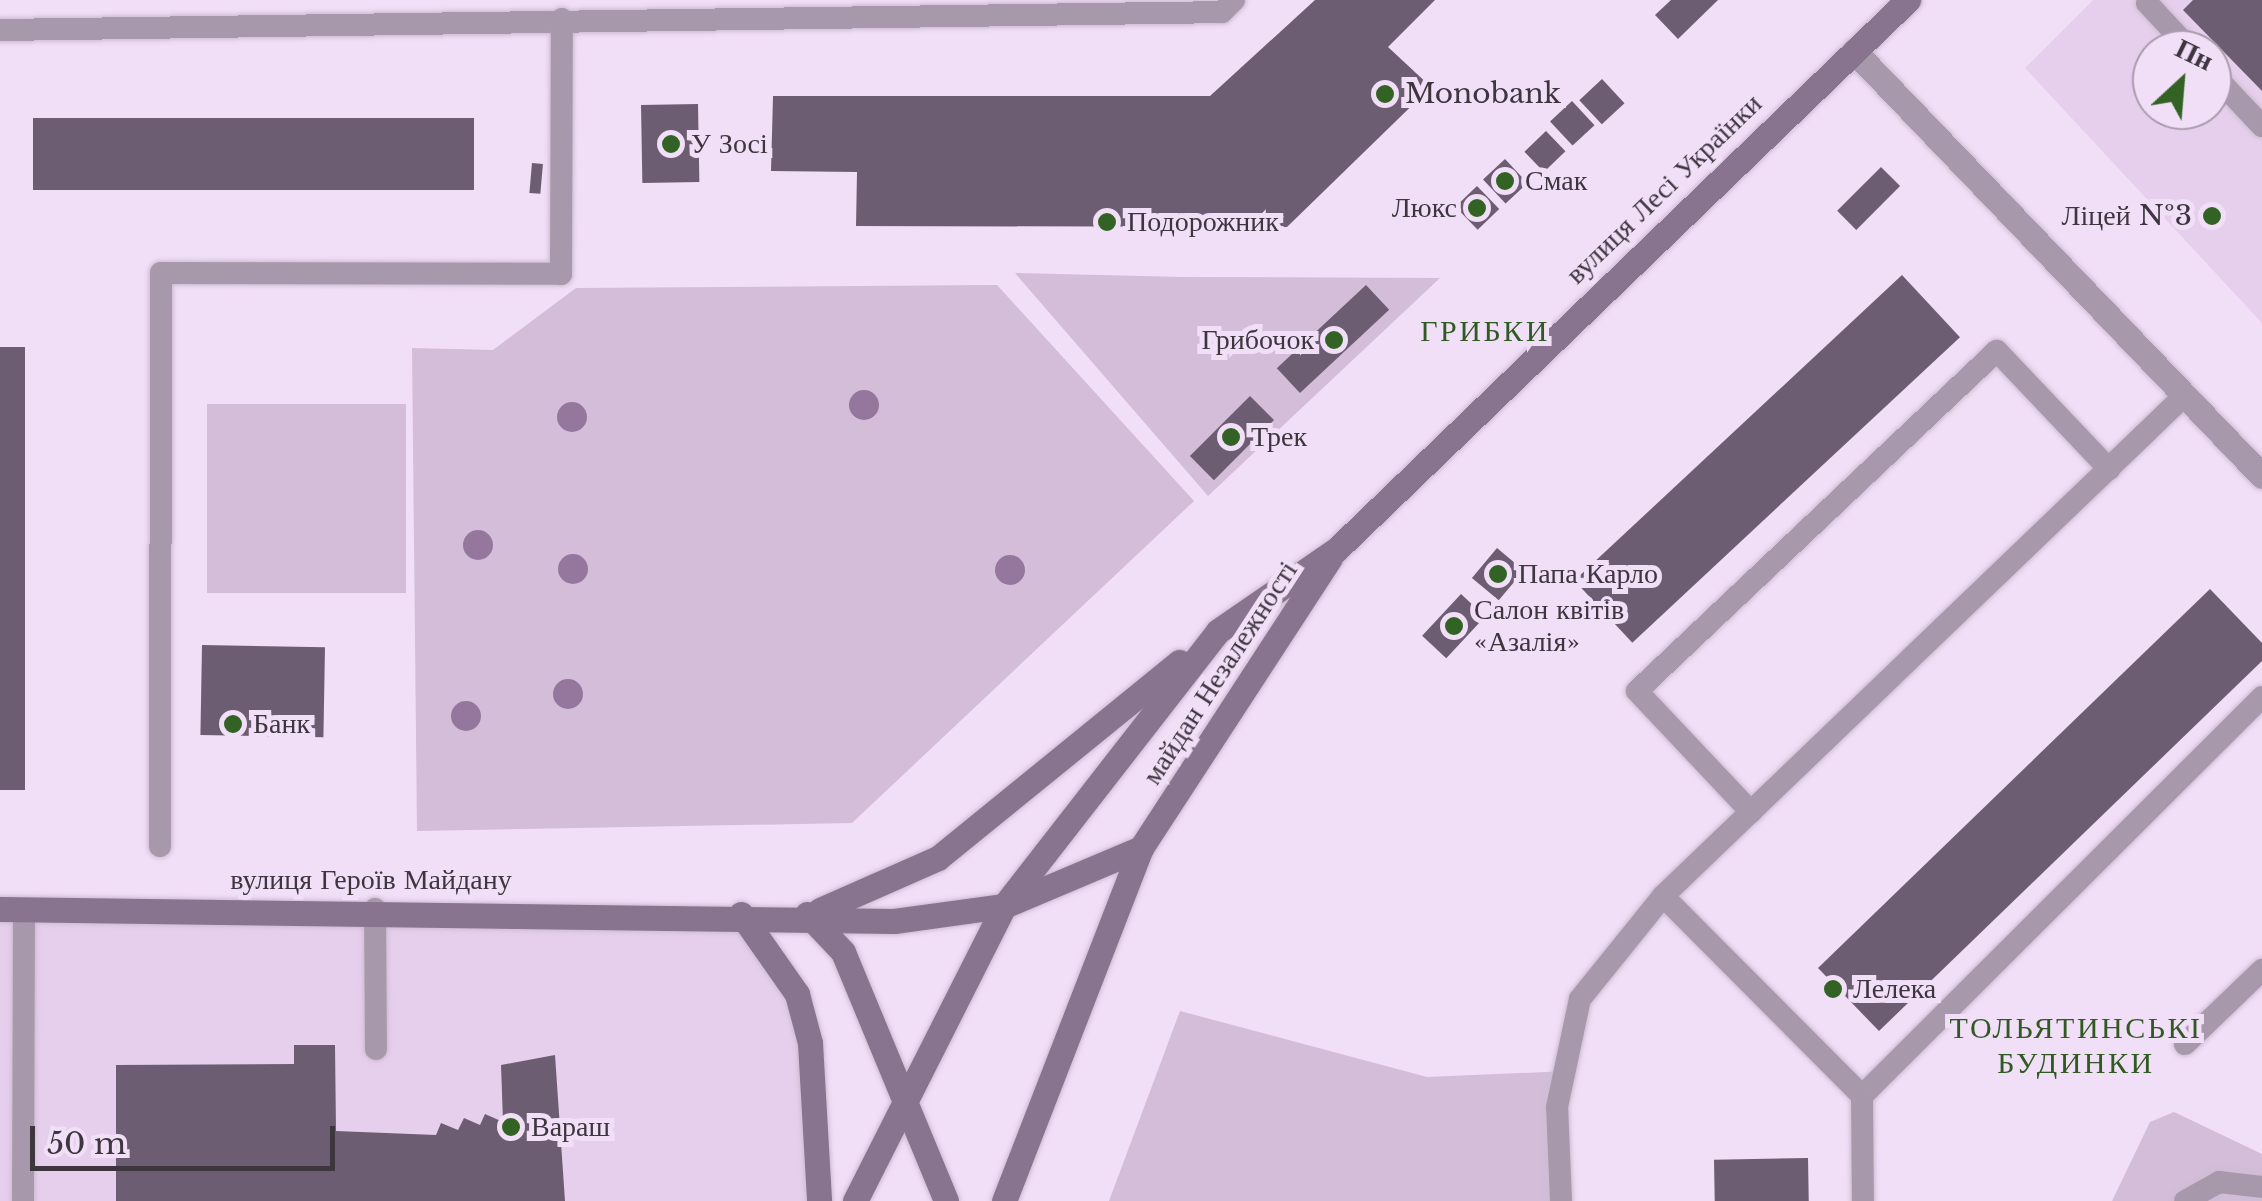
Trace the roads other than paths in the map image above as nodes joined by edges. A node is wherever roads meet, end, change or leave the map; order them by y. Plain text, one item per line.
1 (1234, 0) edge
2 (1908, 0) edge
3 (2147, 3) dead end
4 (417, 11) edge
5 (562, 19) junction
6 (0, 30) edge
7 (2172, 30) edge
8 (1854, 51) junction
9 (2232, 94) edge
10 (2262, 126) edge
11 (2184, 396) junction
12 (2109, 468) junction
13 (2262, 476) edge
14 (1336, 550) junction
15 (1218, 631) junction
16 (2262, 697) edge
17 (1751, 812) junction
18 (160, 846) dead end
19 (1142, 848) junction
20 (1663, 896) junction
21 (1004, 906) junction
22 (12, 909) edge
23 (375, 909) junction
24 (741, 914) junction
25 (807, 914) junction
26 (2262, 970) edge
27 (2184, 1044) dead end
28 (376, 1049) dead end
29 (908, 1094) junction
30 (1862, 1096) junction
31 (2262, 1187) edge
32 (22, 1201) edge
33 (819, 1201) edge
34 (855, 1201) edge
35 (946, 1201) edge
36 (1004, 1201) edge
37 (1561, 1201) edge
38 (1863, 1201) edge
39 (2186, 1201) edge

1 - 5 lane
2 - 8 main road, вулиця Лесі Українки
3 - 7 lane
4 - 5 lane
4 - 6 lane
5 - 18 lane
8 - 11 street
8 - 14 main road, вулиця Лесі Українки
9 - 10 lane
11 - 12 lane
11 - 13 street
12 - 17 lane
12 - 17 lane
14 - 15 main road, майдан Незалежності
14 - 19 main road, майдан Незалежності
15 - 21 main road, майдан Незалежності
15 - 25 main road
16 - 30 lane
17 - 20 lane
19 - 21 main road, вулиця Героїв Майдану
19 - 36 main road, майдан Незалежності
20 - 30 lane
20 - 37 lane
21 - 25 main road, вулиця Героїв Майдану
21 - 29 main road, майдан Незалежності
22 - 23 main road, вулиця Героїв Майдану
22 - 32 lane
23 - 24 main road, вулиця Героїв Майдану
23 - 28 lane
24 - 25 main road, вулиця Героїв Майдану
24 - 33 main road
25 - 29 main road
26 - 27 lane
29 - 34 main road, майдан Незалежності
29 - 35 main road
30 - 38 lane
31 - 39 lane

